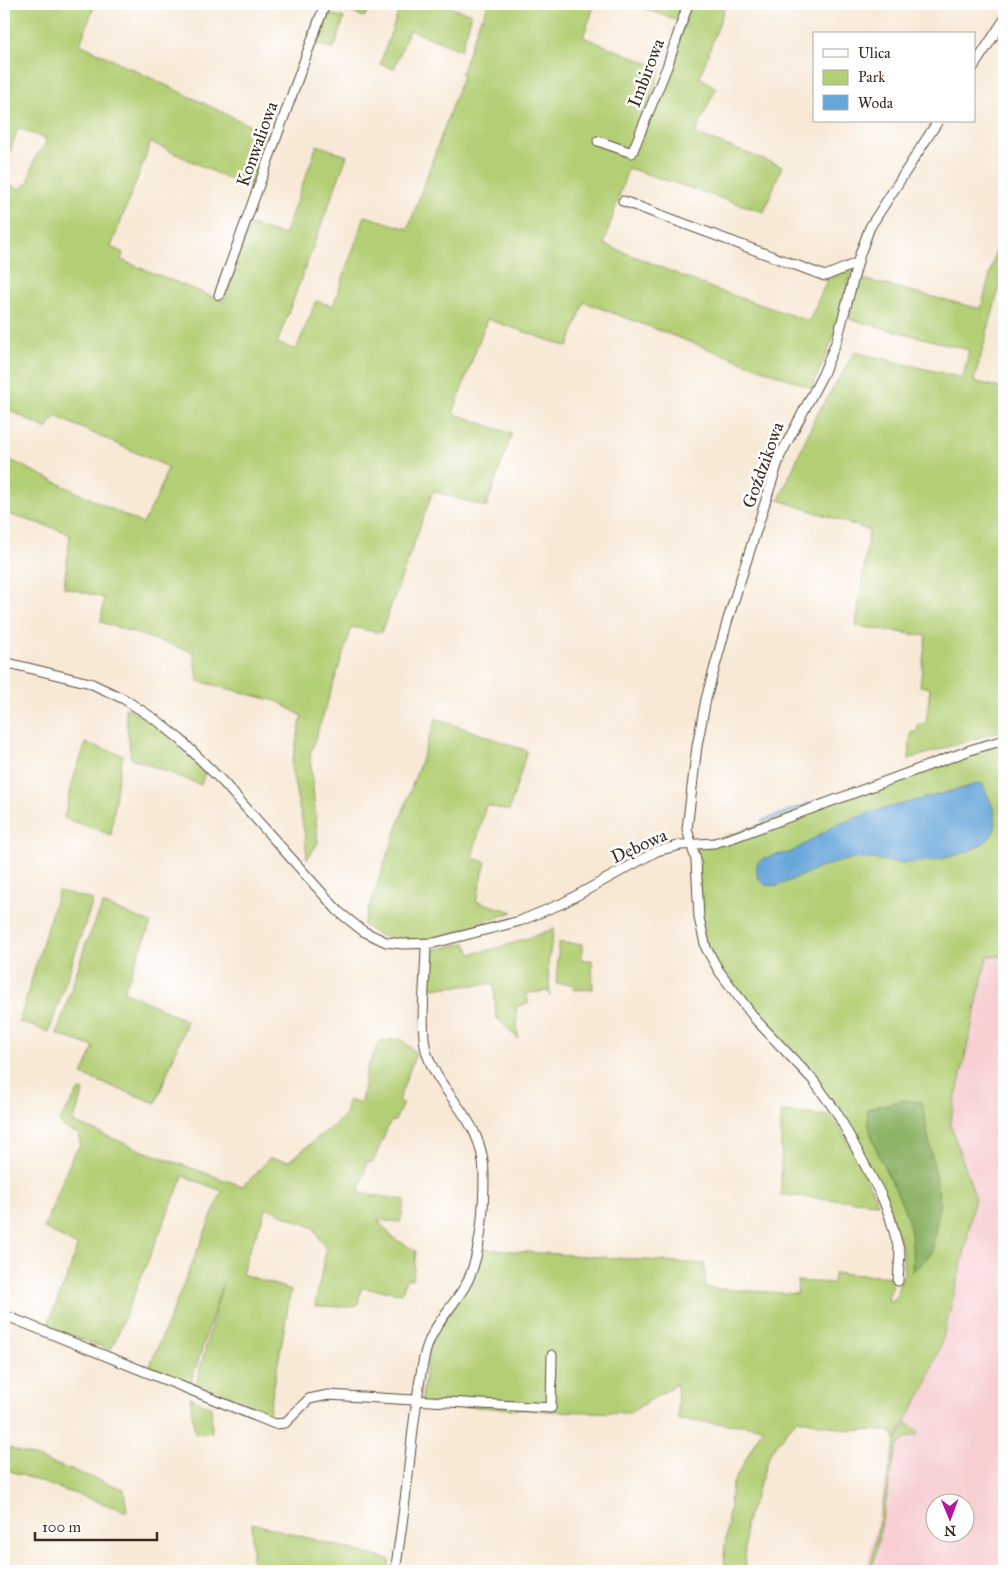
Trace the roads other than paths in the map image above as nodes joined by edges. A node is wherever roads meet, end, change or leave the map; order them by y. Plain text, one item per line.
1 (325, 4) edge
2 (688, 4) edge
3 (1004, 20) edge
4 (976, 63) edge
5 (937, 122) edge
6 (598, 140) dead end
7 (623, 201) dead end
8 (858, 263) junction
9 (220, 295) dead end
10 (4, 662) edge
11 (1004, 740) edge
12 (691, 844) junction
13 (426, 944) junction
14 (898, 1281) dead end
15 (4, 1315) edge
16 (552, 1355) dead end
17 (417, 1401) junction
18 (395, 1571) edge

1 - 9 street, Konwaliowa
2 - 6 street, Imbirowa
3 - 4 street
5 - 8 street, Goździkowa
7 - 8 street
8 - 12 street, Goździkowa
10 - 13 street, Dębowa
11 - 12 street, Dębowa
12 - 13 street, Dębowa
12 - 14 street, Goździkowa
13 - 17 street
15 - 17 street
16 - 17 street
17 - 18 street

